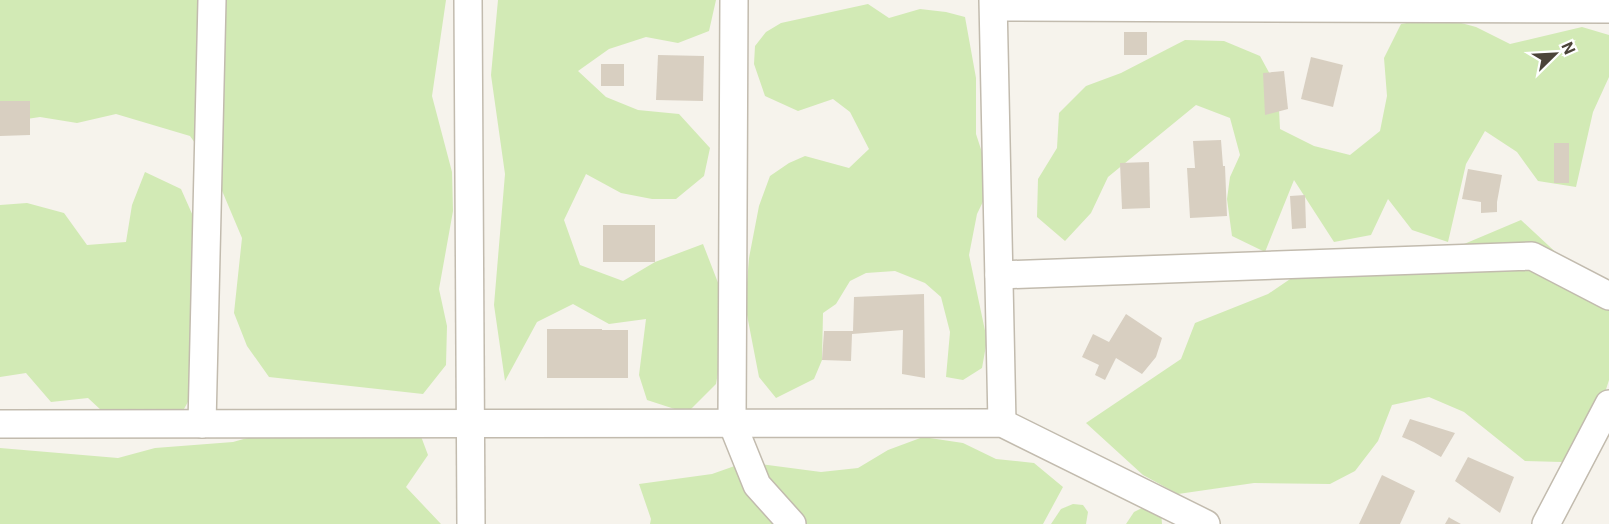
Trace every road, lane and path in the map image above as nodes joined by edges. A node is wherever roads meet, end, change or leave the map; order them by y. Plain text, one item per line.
1 (212, 0) edge
2 (468, 0) edge
3 (734, 0) edge
4 (994, 4) edge
5 (1609, 9) edge
6 (999, 275) junction
7 (1609, 296) edge
8 (1609, 404) edge
9 (732, 423) junction
10 (1002, 423) junction
11 (0, 424) edge
12 (202, 424) junction
13 (470, 424) junction
14 (471, 524) edge
15 (792, 524) edge
16 (1206, 524) edge
17 (1546, 524) edge

1 - 12 street
2 - 13 street
3 - 9 street
4 - 5 street
4 - 6 street
6 - 7 street
6 - 10 street
8 - 17 street
9 - 10 street
9 - 13 street
9 - 15 street
10 - 16 street
11 - 12 street
12 - 13 street
13 - 14 street

